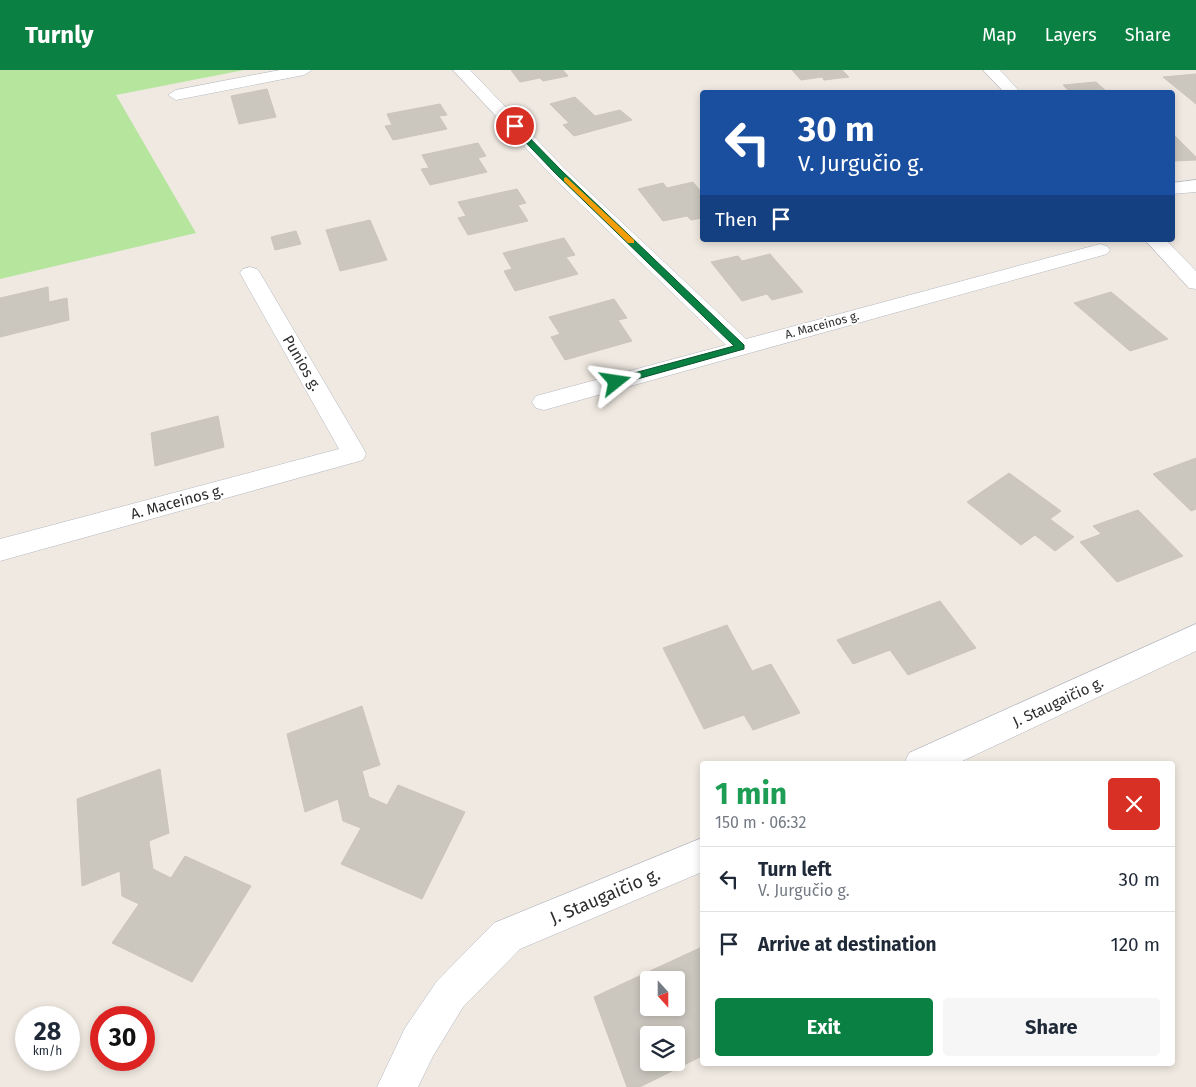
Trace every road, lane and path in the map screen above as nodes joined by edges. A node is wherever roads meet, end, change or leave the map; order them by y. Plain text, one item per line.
1 (304, 70) edge
2 (461, 70) edge
3 (991, 70) edge
4 (1010, 90) edge
5 (176, 95) dead end
6 (1196, 186) edge
7 (1175, 188) edge
8 (1157, 242) edge
9 (1100, 250) dead end
10 (250, 272) dead end
11 (1196, 283) edge
12 (740, 347) junction
13 (544, 402) dead end
14 (354, 454) joint
15 (0, 550) edge
16 (1196, 638) edge
17 (927, 761) edge
18 (700, 856) edge
19 (398, 1087) edge

1 - 5 street
2 - 12 street
3 - 4 street
6 - 7 street
8 - 11 street
9 - 12 street, A. Maceinos g.
10 - 14 street, Punios g.
12 - 13 street, A. Maceinos g.
14 - 15 street, A. Maceinos g.
16 - 17 street, J. Staugaičio g.
18 - 19 street, J. Staugaičio g.

